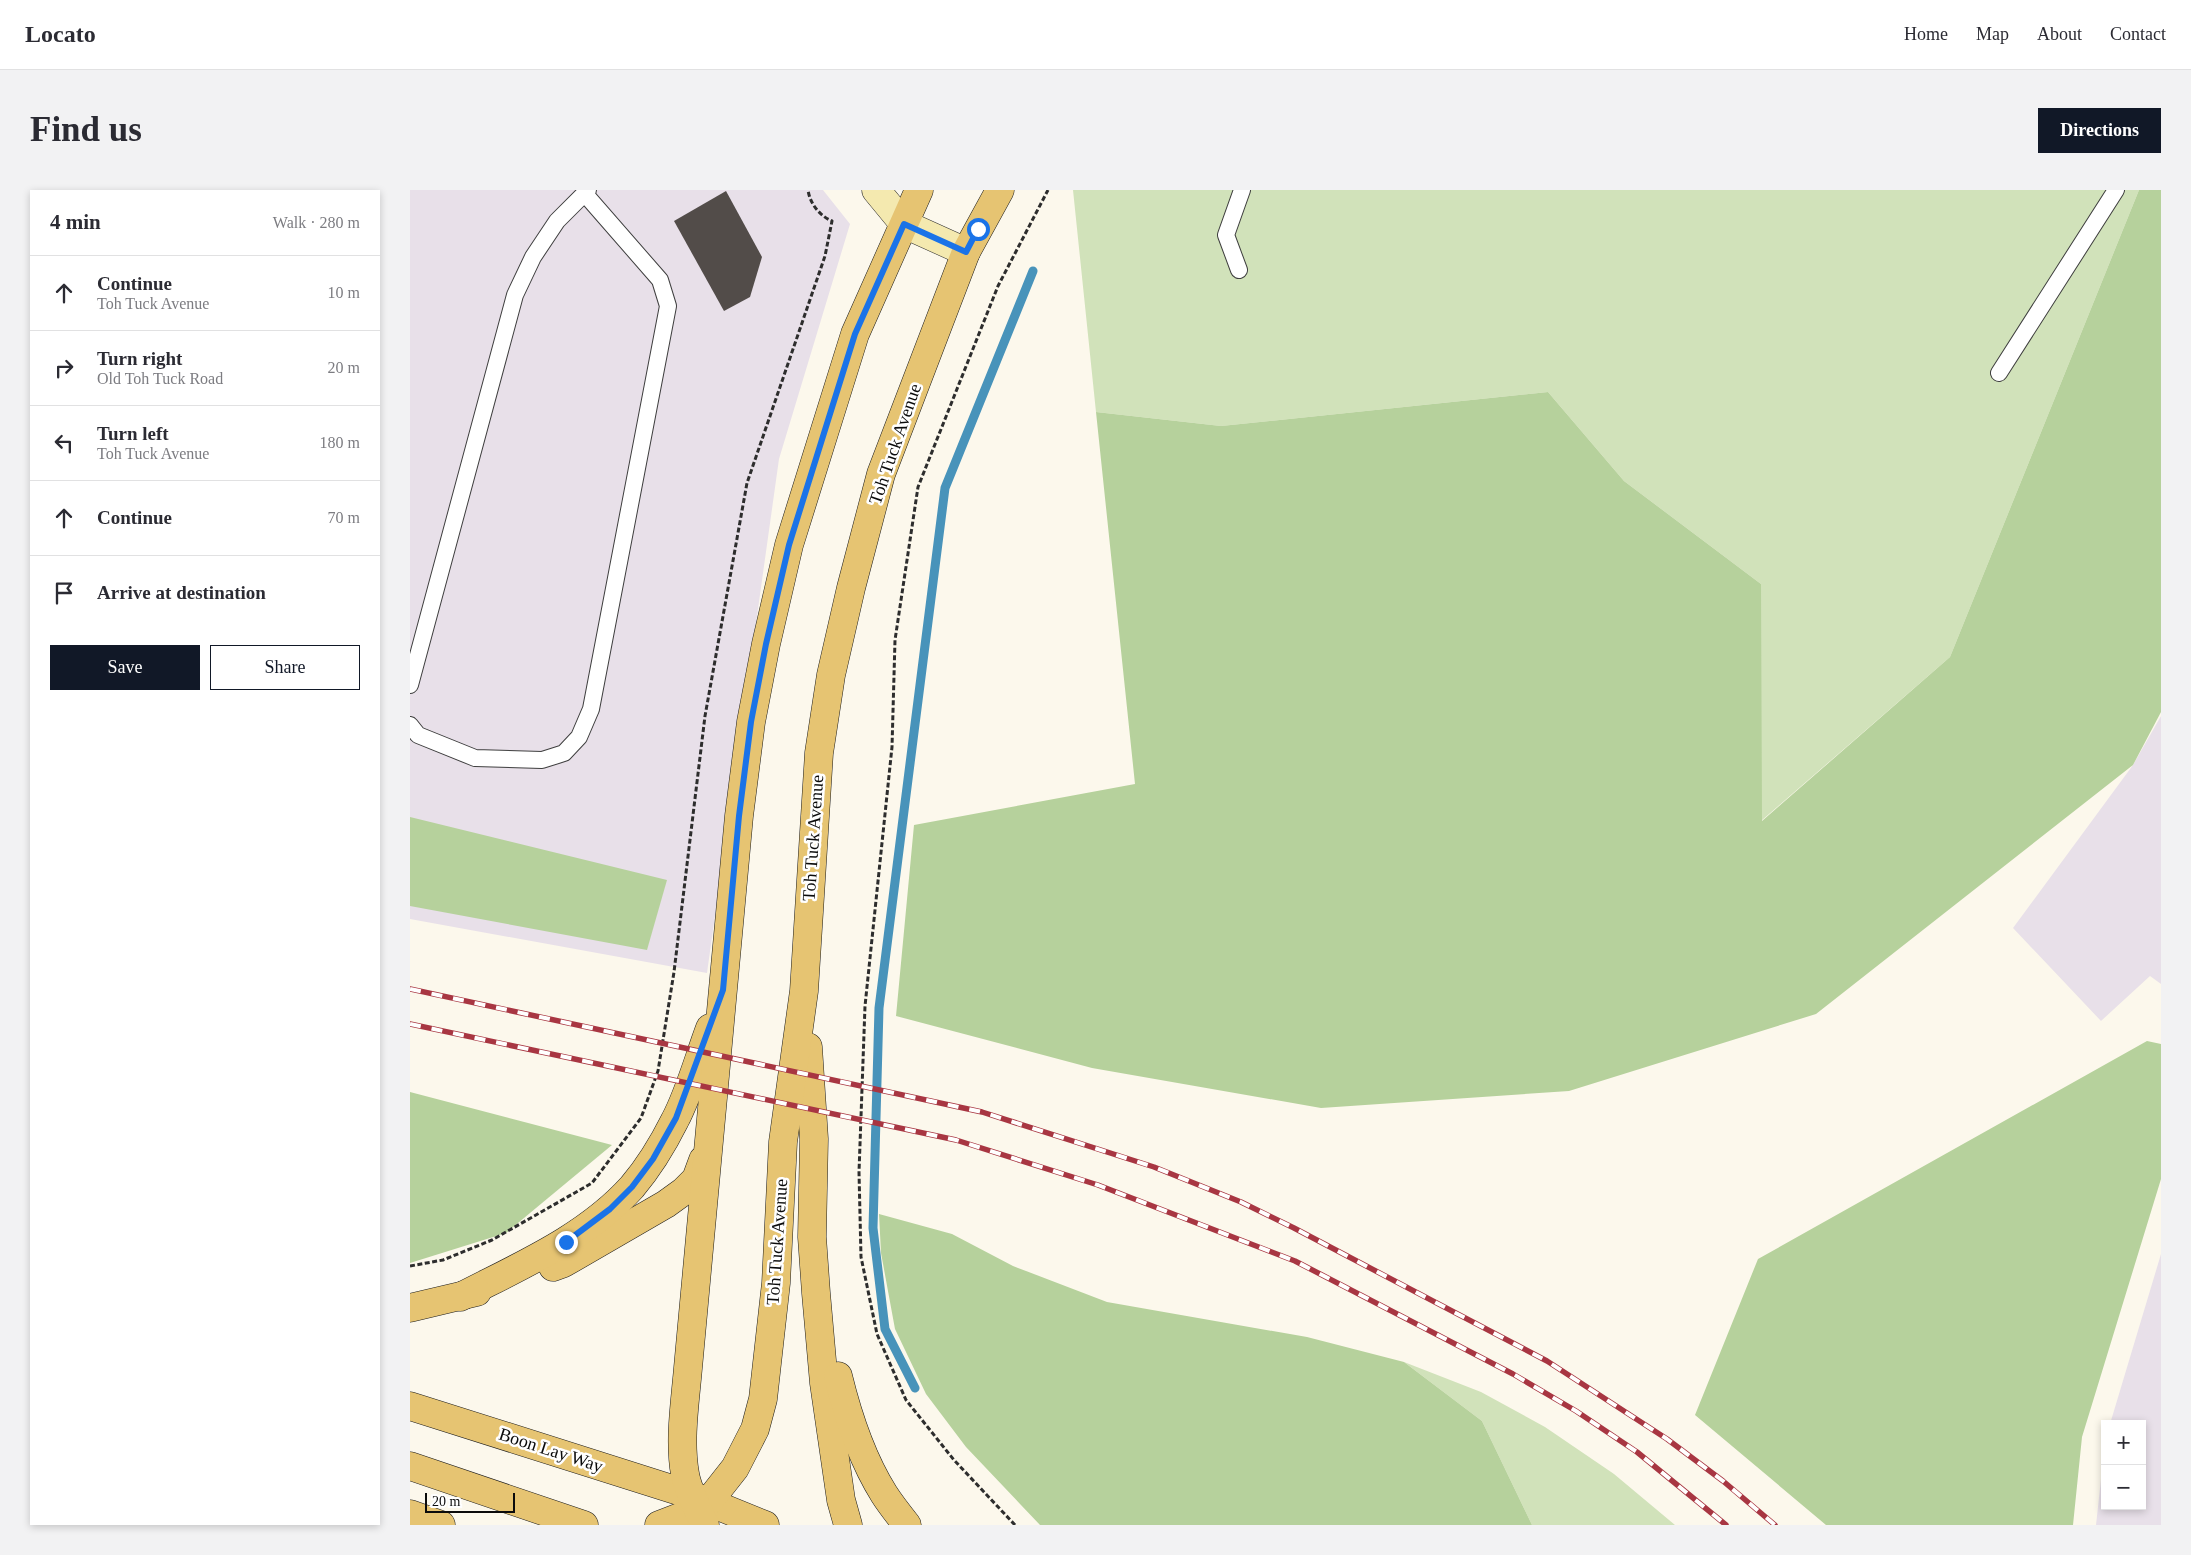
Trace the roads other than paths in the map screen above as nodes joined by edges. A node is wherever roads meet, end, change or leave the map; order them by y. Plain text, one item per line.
1 (876, 190) edge
2 (919, 190) edge
3 (1000, 190) edge
4 (1242, 190) edge
5 (2116, 190) edge
6 (587, 192) edge
7 (904, 224) junction
8 (966, 252) junction
9 (1239, 270) dead end
10 (1999, 373) dead end
11 (410, 685) edge
12 (410, 725) edge
13 (723, 990) junction
14 (804, 991) junction
15 (709, 1129) junction
16 (816, 1293) junction
17 (460, 1297) junction
18 (410, 1308) edge
19 (410, 1406) edge
20 (410, 1466) edge
21 (701, 1508) edge
22 (410, 1514) edge
23 (441, 1525) edge
24 (584, 1525) edge
25 (659, 1525) edge
26 (765, 1525) edge
27 (848, 1525) edge
28 (907, 1525) edge

1 - 7 street
2 - 7 main road
3 - 8 main road, Toh Tuck Avenue
4 - 9 lane
5 - 10 lane
6 - 11 lane
6 - 12 lane
7 - 8 street
7 - 13 main road
8 - 14 main road, Toh Tuck Avenue
13 - 15 main road
13 - 17 main road
14 - 16 main road
14 - 21 main road, Toh Tuck Avenue
15 - 17 main road
15 - 21 main road
16 - 27 main road
16 - 28 main road
17 - 18 main road
19 - 21 main road, Boon Lay Way
20 - 24 main road
21 - 25 main road
21 - 26 main road, Boon Lay Way
22 - 23 main road

